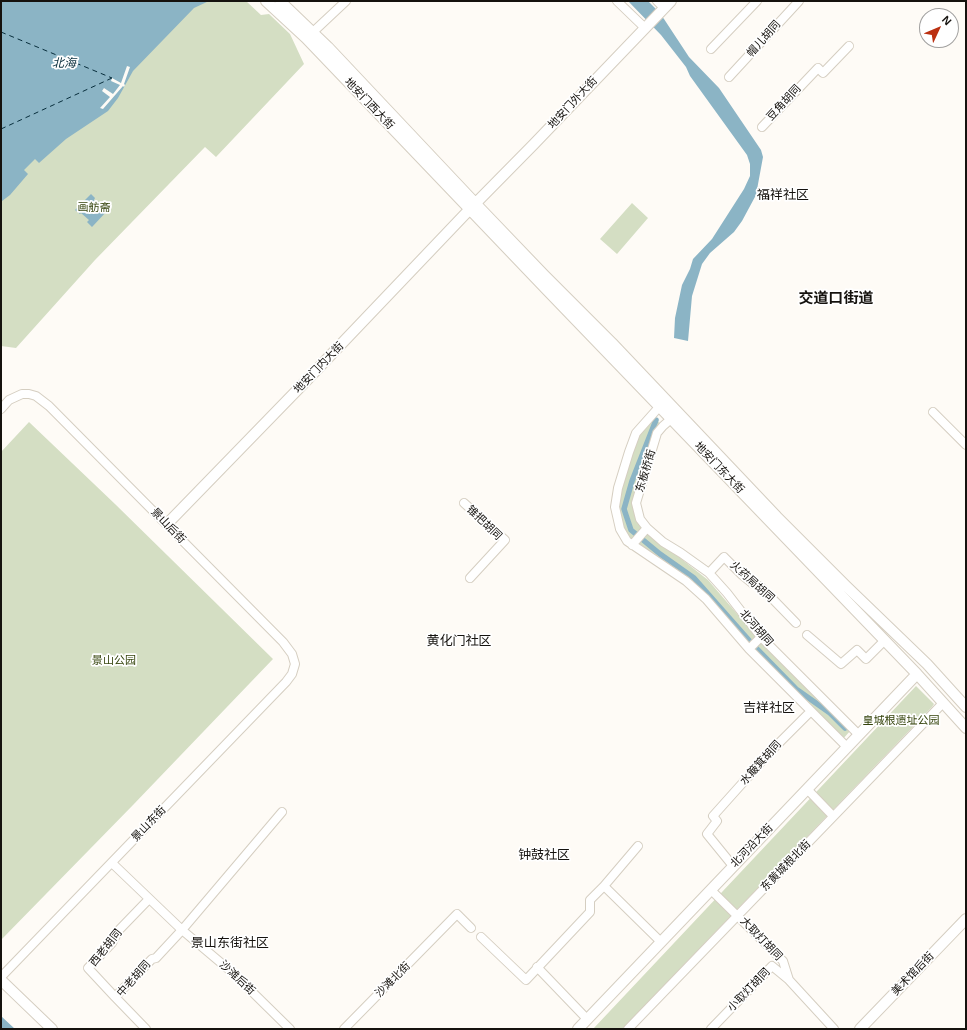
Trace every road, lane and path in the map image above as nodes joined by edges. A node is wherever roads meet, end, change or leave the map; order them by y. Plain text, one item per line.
1 (266, 1) edge
2 (280, 1) edge
3 (346, 1) edge
4 (617, 1) edge
5 (757, 1) edge
6 (799, 1) edge
7 (664, 3) edge
8 (645, 28) junction
9 (313, 32) junction
10 (849, 46) dead end
11 (711, 49) dead end
12 (729, 77) dead end
13 (762, 127) dead end
14 (472, 207) junction
15 (660, 406) junction
16 (1, 409) edge
17 (933, 412) dead end
18 (671, 419) junction
19 (966, 445) edge
20 (464, 503) dead end
21 (167, 524) junction
22 (648, 528) junction
23 (632, 545) junction
24 (708, 573) junction
25 (470, 578) dead end
26 (796, 623) dead end
27 (807, 635) dead end
28 (761, 637) junction
29 (884, 640) junction
30 (749, 649) junction
31 (927, 664) junction
32 (294, 668) joint
33 (918, 674) junction
34 (943, 703) junction
35 (966, 707) edge
36 (811, 711) junction
37 (966, 728) edge
38 (859, 735) junction
39 (847, 747) junction
40 (807, 789) junction
41 (282, 812) dead end
42 (833, 816) junction
43 (638, 846) dead end
44 (112, 862) junction
45 (733, 866) junction
46 (604, 886) junction
47 (711, 890) junction
48 (149, 899) junction
49 (738, 915) junction
50 (966, 919) edge
51 (966, 926) edge
52 (471, 928) dead end
53 (182, 930) junction
54 (481, 937) dead end
55 (661, 942) junction
56 (537, 968) junction
57 (1, 977) edge
58 (1, 980) edge
59 (789, 980) junction
60 (1, 989) edge
61 (115, 997) junction
62 (587, 1019) junction
63 (43, 1029) edge
64 (52, 1029) edge
65 (146, 1029) edge
66 (290, 1029) edge
67 (344, 1029) edge
68 (578, 1029) edge
69 (628, 1029) edge
70 (711, 1029) edge
71 (834, 1029) edge
72 (860, 1029) edge
73 (867, 1029) edge

1 - 14 main road, 地安门西大街
2 - 9 main road, 地安门西大街
3 - 9 street
4 - 8 street
5 - 11 street
6 - 12 street, 帽儿胡同
7 - 8 main road, 地安门外大街
8 - 14 main road, 地安门外大街
9 - 14 main road, 地安门西大街
10 - 13 street, 豆角胡同
14 - 15 main road, 地安门东大街
14 - 21 main road, 地安门内大街
14 - 31 main road, 地安门东大街
15 - 18 main road, 地安门东大街
15 - 23 street
16 - 21 street, 景山后街
17 - 19 street
18 - 22 street, 东板桥街
18 - 29 main road, 地安门东大街
20 - 25 street, 锥把胡同
21 - 32 street, 景山后街
22 - 23 street
22 - 24 street, 北河胡同
23 - 30 street
24 - 26 street, 火药局胡同
24 - 28 street, 北河胡同
27 - 29 street
28 - 30 street
28 - 38 street, 北河胡同
29 - 33 main road, 地安门东大街
30 - 36 street
31 - 33 street, 北河沿大街
31 - 35 main road, 地安门东大街
32 - 44 street, 景山东街
33 - 34 main road, 地安门东大街
33 - 38 main road, 北河沿大街
34 - 37 main road, 地安门东大街
34 - 42 street, 东黄城根北街
36 - 39 street
36 - 45 street, 水簸箕胡同
38 - 39 main road, 北河沿大街
39 - 40 main road, 北河沿大街
40 - 42 street
40 - 45 main road, 北河沿大街
41 - 53 street, 中老胡同
42 - 49 street, 东黄城根北街
43 - 46 street
44 - 48 street, 沙滩后街
44 - 57 street, 景山东街
45 - 47 main road, 北河沿大街
46 - 55 street
46 - 56 street
47 - 49 street, 大取灯胡同
47 - 55 main road, 北河沿大街
48 - 53 street, 沙滩后街
48 - 61 street, 西老胡同
49 - 59 street, 大取灯胡同
49 - 69 street, 东黄城根北街
50 - 72 main road, 美术馆后街
51 - 73 main road, 美术馆后街
52 - 67 street, 沙滩北街
53 - 61 street, 中老胡同
53 - 66 street, 沙滩后街
54 - 56 street
55 - 62 main road, 北河沿大街
56 - 62 street
58 - 64 main road
59 - 70 street, 小取灯胡同
59 - 71 street, 大取灯胡同
60 - 63 main road
61 - 65 street, 中老胡同
62 - 68 main road, 北河沿大街

